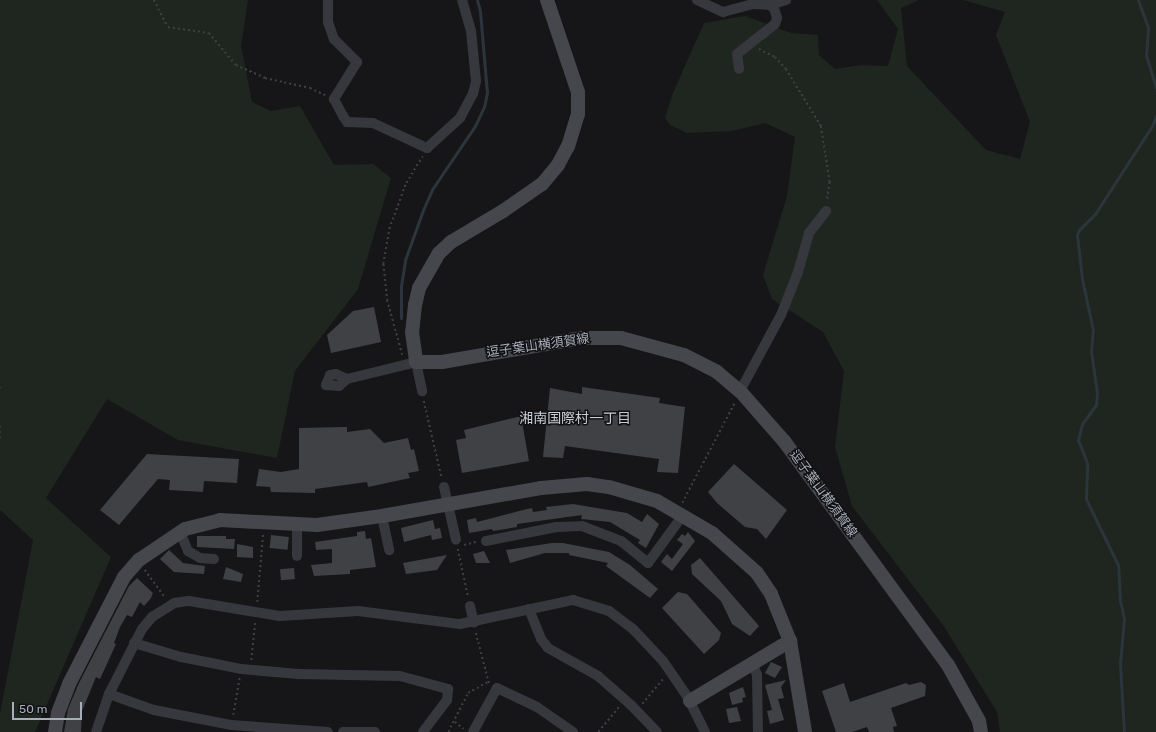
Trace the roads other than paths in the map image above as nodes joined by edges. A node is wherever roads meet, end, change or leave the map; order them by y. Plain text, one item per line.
1 (328, 0) edge
2 (462, 0) edge
3 (547, 0) edge
4 (697, 0) edge
5 (786, 0) edge
6 (770, 5) junction
7 (739, 69) dead end
8 (826, 211) road end
9 (410, 363) junction
10 (347, 379) dead end
11 (740, 391) junction
12 (422, 392) road end
13 (444, 487) road end
14 (448, 505) junction
15 (680, 513) junction
16 (382, 516) junction
17 (297, 524) junction
18 (180, 532) junction
19 (456, 540) dead end
20 (486, 541) road end
21 (389, 550) dead end
22 (297, 556) dead end
23 (214, 559) dead end
24 (470, 606) road end
25 (529, 609) junction
26 (474, 623) junction
27 (790, 641) junction
28 (134, 643) junction
29 (752, 664) junction
30 (109, 694) junction
31 (690, 701) junction
32 (55, 732) edge
33 (96, 732) edge
34 (328, 732) edge
35 (343, 732) edge
36 (375, 732) edge
37 (423, 732) edge
38 (474, 732) edge
39 (573, 732) edge
40 (657, 732) edge
41 (705, 732) edge
42 (758, 732) edge
43 (805, 732) edge
44 (982, 732) edge

1 - 2 street
3 - 9 main road
4 - 6 street
5 - 6 street
6 - 7 street
8 - 11 street
9 - 10 street
9 - 11 main road, 逗子葉山横須賀線
9 - 12 street
11 - 44 main road, 逗子葉山横須賀線
13 - 14 street
14 - 15 main road
14 - 16 main road
14 - 19 street
15 - 20 street
15 - 27 main road
16 - 17 main road
16 - 21 street
17 - 18 main road
17 - 22 street
18 - 23 street
18 - 32 main road
24 - 26 street
25 - 26 street
25 - 31 street
25 - 40 street
26 - 28 street
27 - 29 main road
27 - 43 main road
28 - 30 street
28 - 37 street
29 - 31 main road
29 - 42 street
30 - 33 street
30 - 34 street
31 - 41 street
35 - 36 street
38 - 39 street

